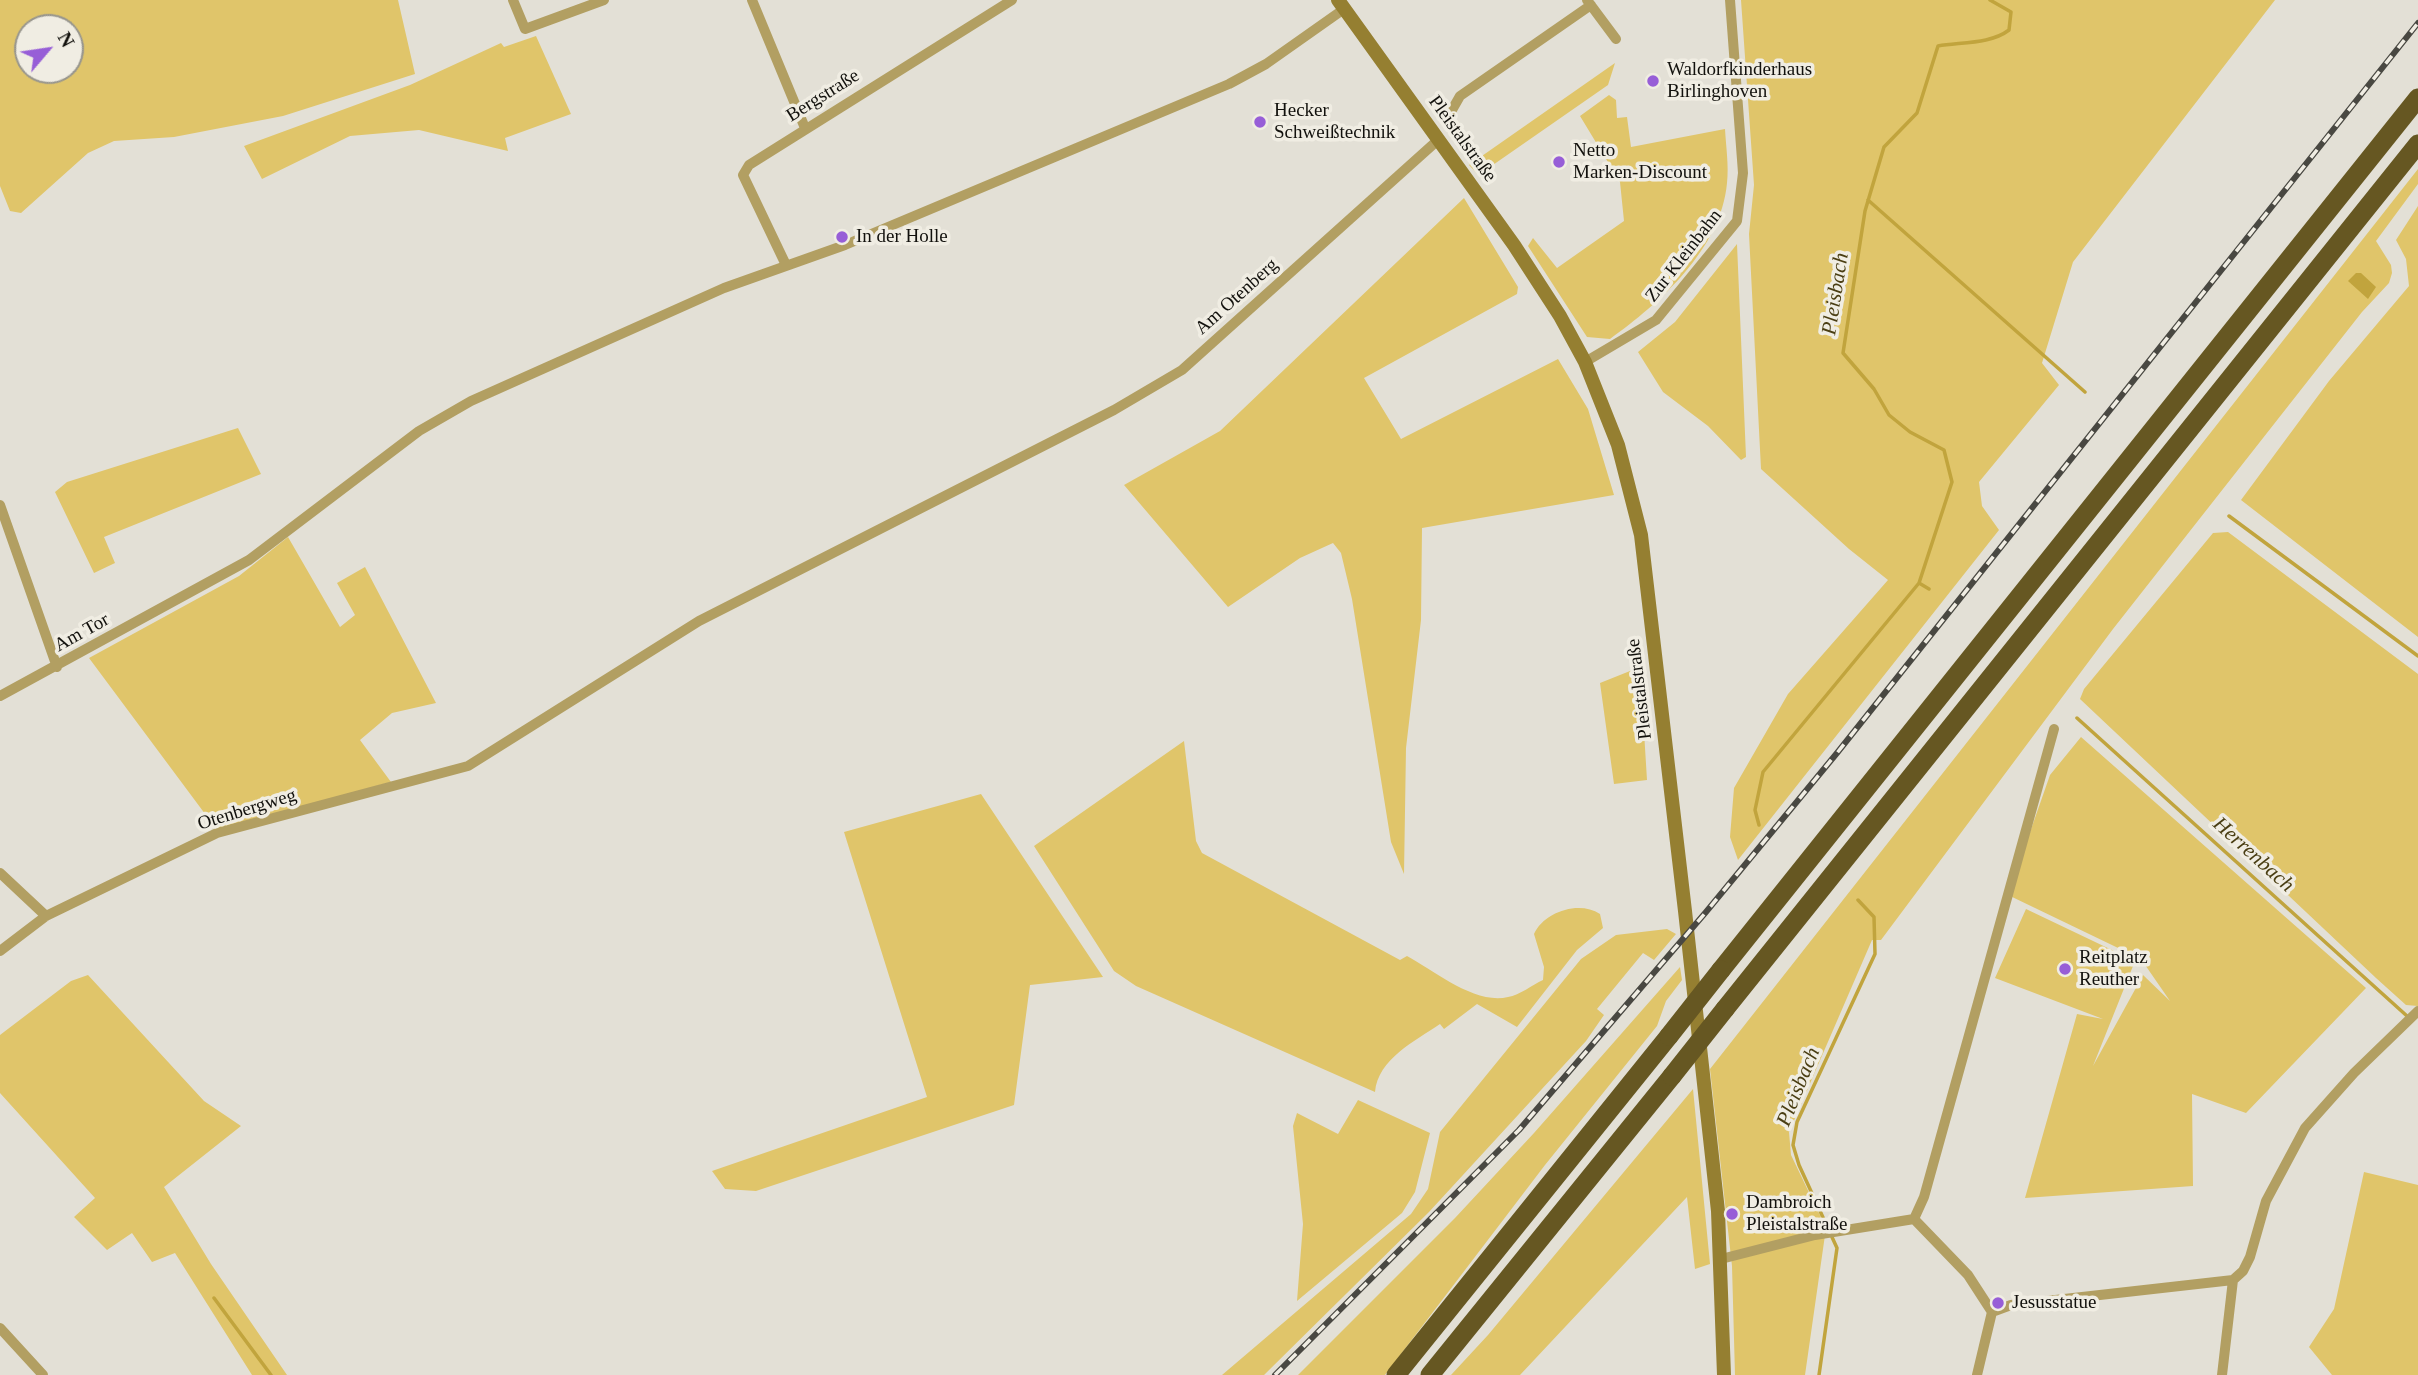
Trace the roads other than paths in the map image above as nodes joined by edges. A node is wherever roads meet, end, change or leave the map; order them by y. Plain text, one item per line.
1 (513, 0) edge
2 (604, 0) edge
3 (752, 0) edge
4 (1012, 0) edge
5 (1730, 0) edge
6 (1589, 3) edge
7 (1341, 4) edge
8 (1616, 39) dead end
9 (2418, 99) edge
10 (1452, 110) dead end
11 (805, 128) junction
12 (1438, 140) junction
13 (2418, 144) edge
14 (786, 265) junction
15 (1585, 362) junction
16 (1, 509) edge
17 (57, 667) junction
18 (0, 696) edge
19 (2054, 729) dead end
20 (468, 766) joint
21 (0, 873) edge
22 (46, 916) junction
23 (0, 951) edge
24 (2418, 1011) edge
25 (1914, 1219) junction
26 (1721, 1259) junction
27 (2233, 1280) junction
28 (1992, 1312) junction
29 (0, 1330) edge
30 (43, 1375) edge
31 (1396, 1375) edge
32 (1430, 1375) edge
33 (1724, 1375) edge
34 (1977, 1375) edge
35 (2222, 1375) edge

1 - 2 street
3 - 11 street
4 - 11 street, Bergstraße
5 - 15 street, Zur Kleinbahn
6 - 8 street
6 - 10 street
7 - 12 main road, Pleistalstraße
7 - 14 street
9 - 31 highway, bridge
11 - 14 street, Bergstraße
12 - 15 main road, Pleistalstraße
12 - 20 street, Am Otenberg
13 - 32 highway, bridge
14 - 17 street, Am Tor
15 - 26 main road, Pleistalstraße
16 - 17 street
17 - 18 street, Am Tor
19 - 25 street
20 - 22 street, Otenbergweg
21 - 22 street
22 - 23 street, Otenbergweg
24 - 27 street
25 - 26 street
25 - 28 street
26 - 33 main road, Pleistalstraße
27 - 28 street
27 - 35 street
28 - 34 street
29 - 30 street

